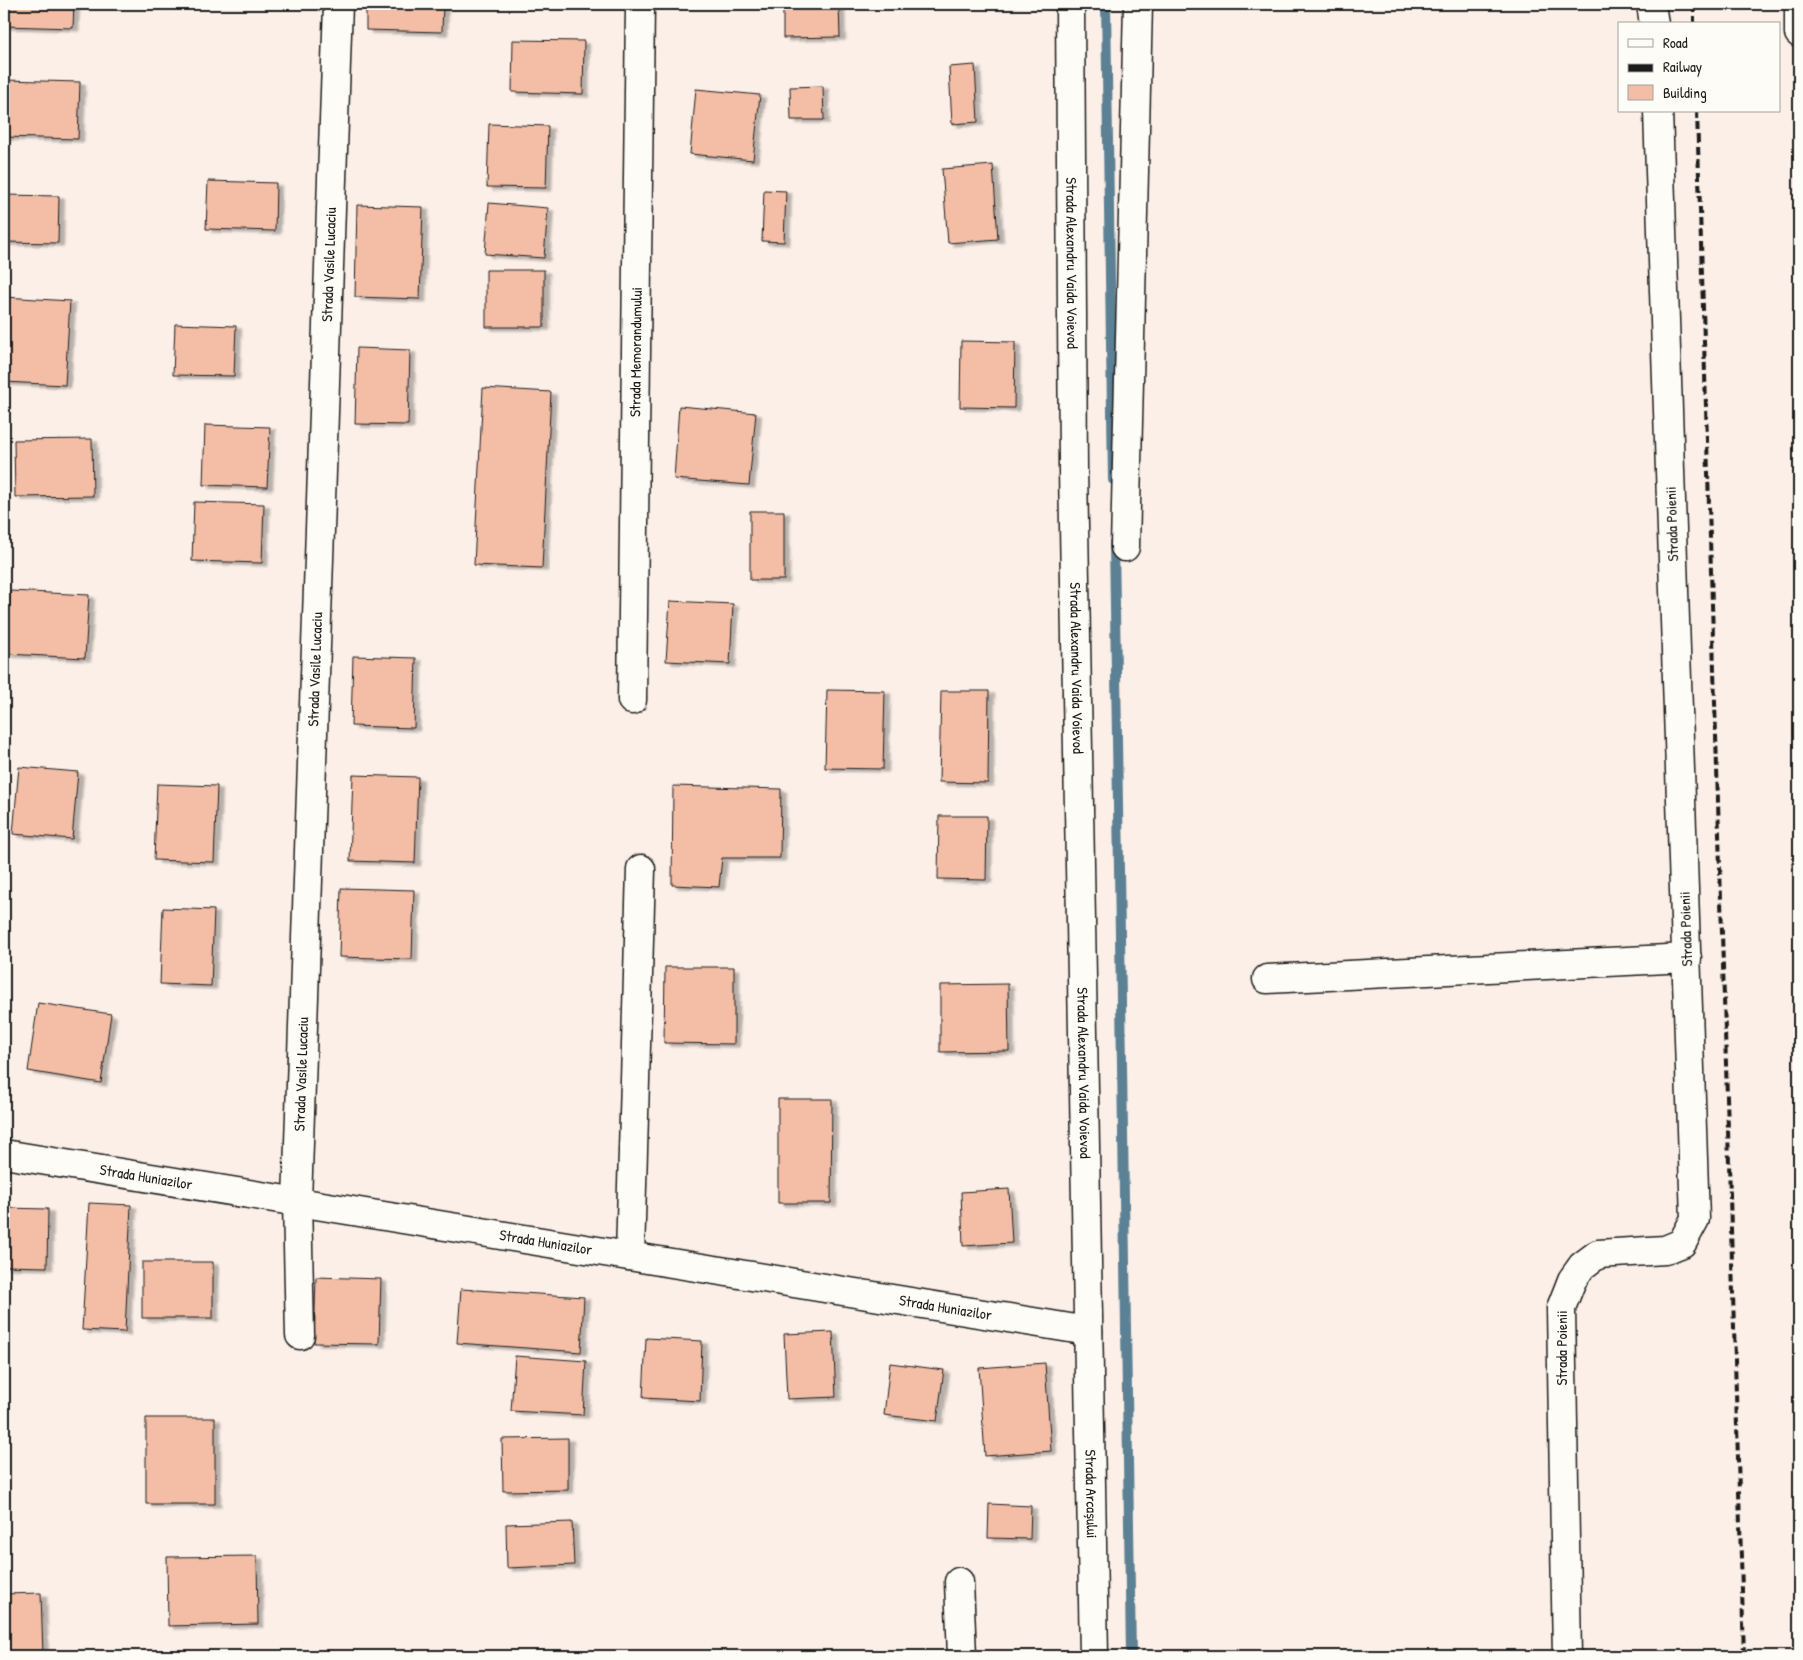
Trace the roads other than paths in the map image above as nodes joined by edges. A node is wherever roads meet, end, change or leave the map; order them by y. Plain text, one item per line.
1 (338, 4) edge
2 (640, 4) edge
3 (1070, 4) edge
4 (1138, 4) edge
5 (1651, 4) edge
6 (1799, 4) edge
7 (1654, 22) edge
8 (1799, 33) edge
9 (1658, 112) edge
10 (1125, 547) dead end
11 (632, 700) dead end
12 (641, 869) dead end
13 (1687, 958) junction
14 (1267, 979) dead end
15 (4, 1154) edge
16 (298, 1201) junction
17 (630, 1256) junction
18 (1088, 1331) junction
19 (300, 1335) dead end
20 (959, 1582) dead end
21 (962, 1656) edge
22 (1094, 1656) edge
23 (1566, 1656) edge

1 - 16 street, Strada Vasile Lucaciu
2 - 11 street, Strada Memorandumului
3 - 18 street, Strada Alexandru Vaida Voievod
4 - 10 street
5 - 7 street
6 - 8 street
9 - 13 street, Strada Poienii
12 - 17 street
13 - 14 street
13 - 23 street, Strada Poienii
15 - 16 street, Strada Huniazilor
16 - 17 street, Strada Huniazilor
16 - 19 street, Strada Vasile Lucaciu
17 - 18 street, Strada Huniazilor
18 - 22 street, Strada Arcașului
20 - 21 street

